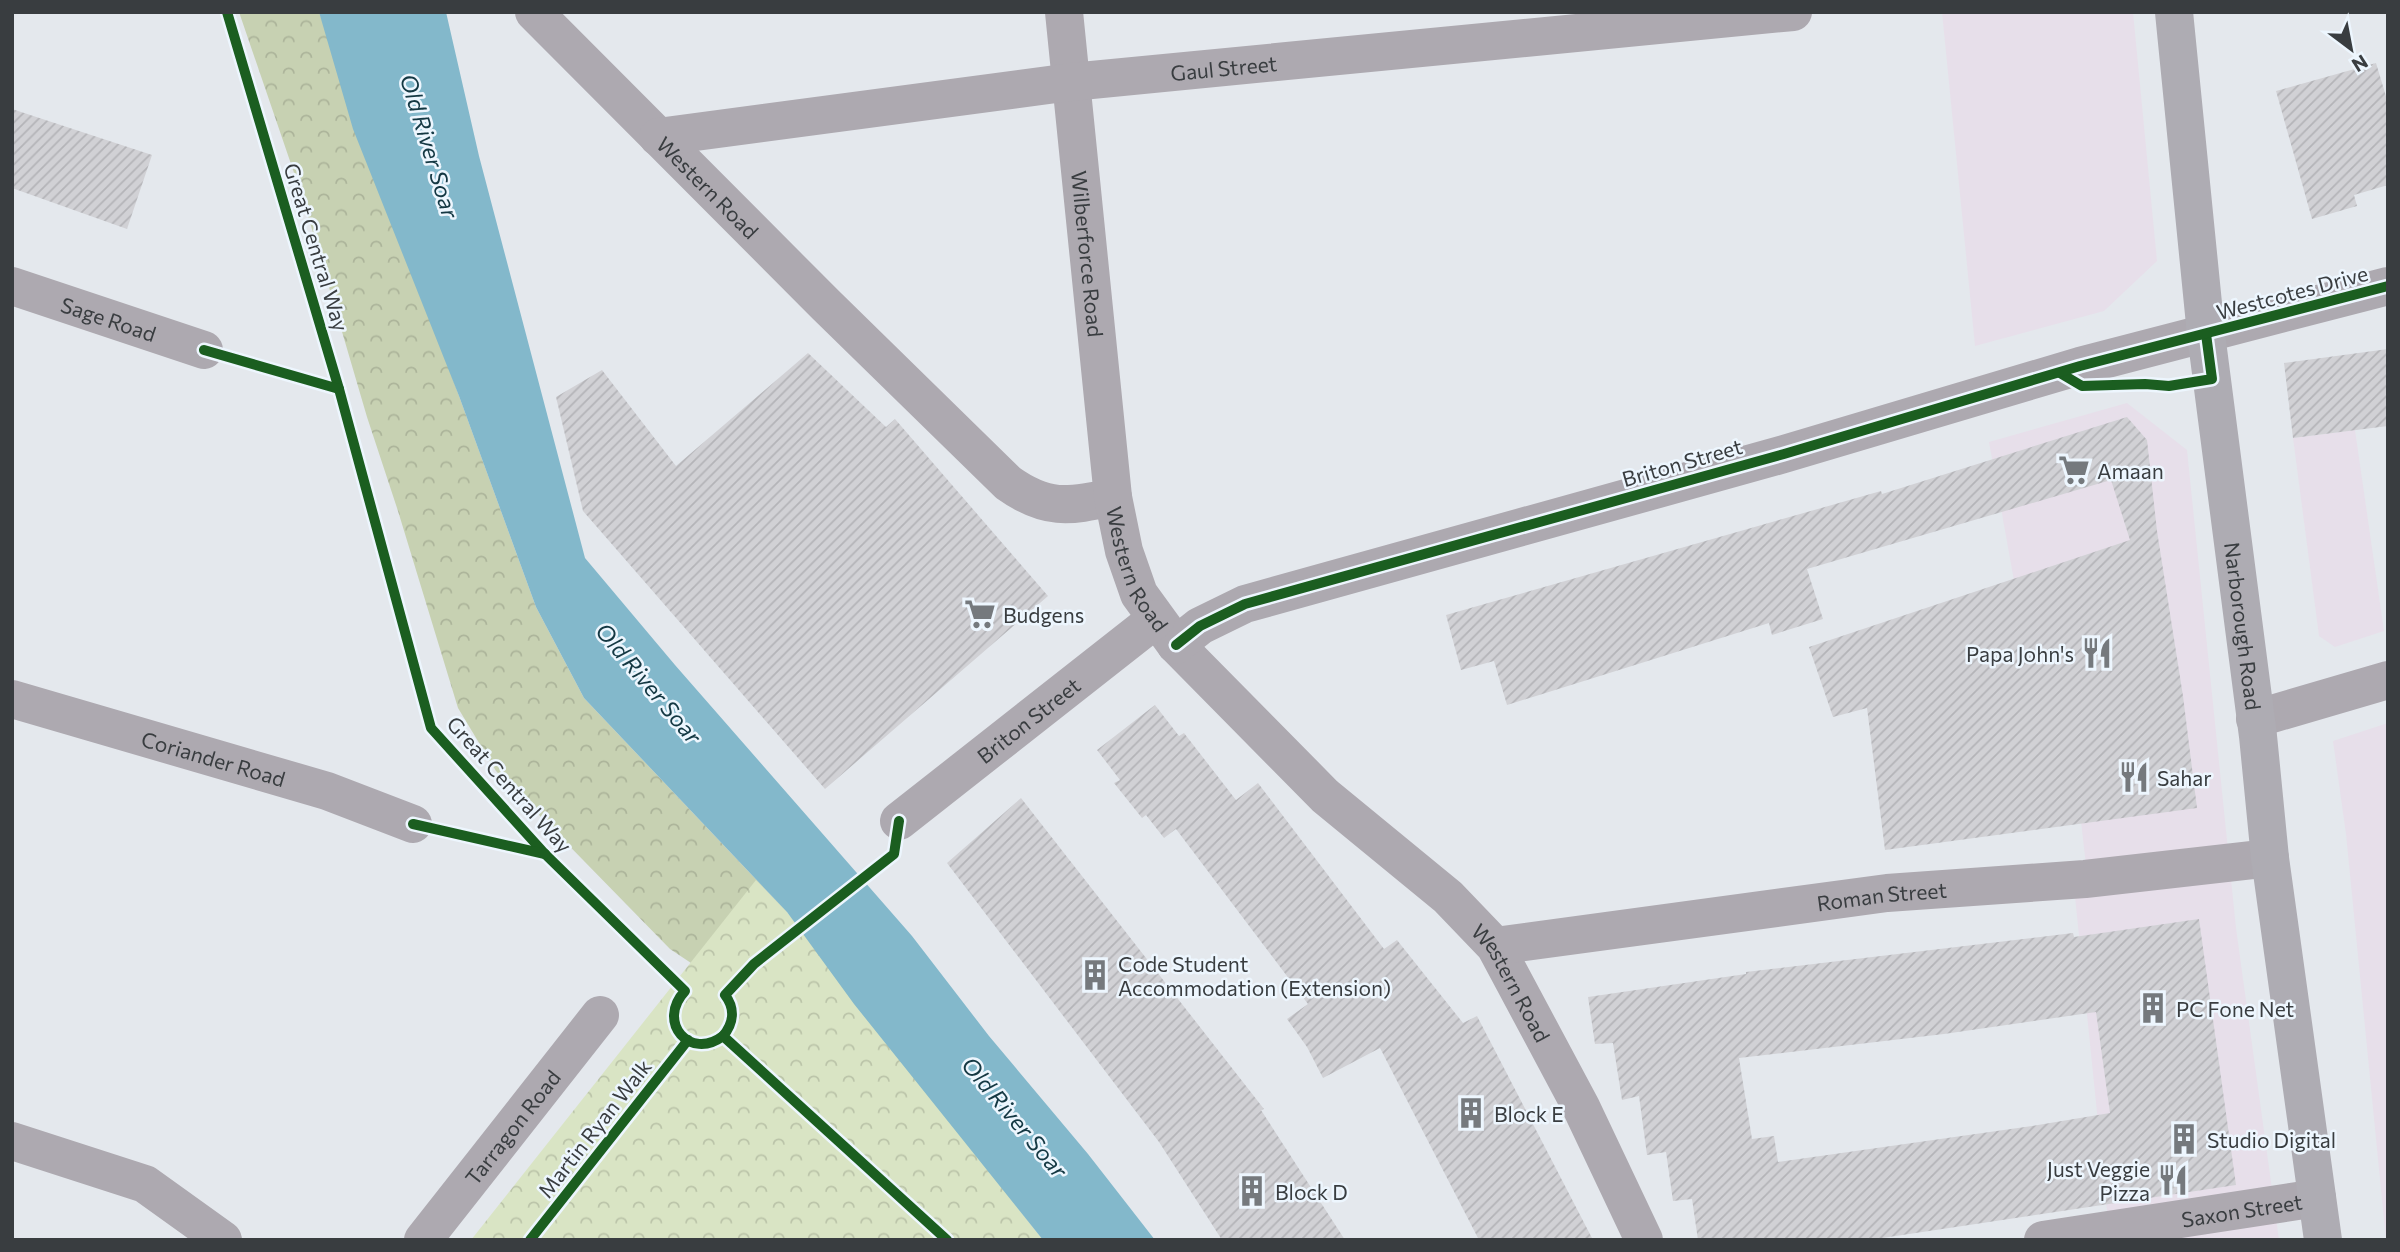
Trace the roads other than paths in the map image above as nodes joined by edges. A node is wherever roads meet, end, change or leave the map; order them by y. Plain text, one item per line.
1 (534, 12) edge
2 (1065, 12) edge
3 (1793, 12) edge
4 (2174, 12) edge
5 (1072, 82) junction
6 (657, 137) junction
7 (12, 286) edge
8 (2388, 286) edge
9 (2206, 334) junction
10 (204, 350) dead end
11 (1113, 497) junction
12 (1166, 632) junction
13 (2388, 680) edge
14 (12, 699) edge
15 (2255, 719) junction
16 (900, 821) dead end
17 (413, 824) dead end
18 (2270, 858) junction
19 (1495, 946) junction
20 (600, 1015) dead end
21 (12, 1141) edge
22 (2317, 1198) junction
23 (222, 1240) edge
24 (423, 1240) edge
25 (1644, 1240) edge
26 (2043, 1240) edge
27 (2323, 1240) edge

1 - 6 street, Western Road
2 - 5 street, Wilberforce Road
3 - 5 street, Gaul Street
4 - 9 main road, Narborough Road
5 - 6 street, Gaul Street
5 - 11 street, Wilberforce Road
6 - 11 street, Western Road
7 - 10 street, Sage Road
8 - 9 street, Westcotes Drive
9 - 12 street, Briton Street
9 - 15 main road, Narborough Road
11 - 12 street, Western Road
12 - 16 street, Briton Street
12 - 19 street, Western Road
13 - 15 street
14 - 17 street, Coriander Road
15 - 18 main road, Narborough Road
18 - 19 street, Roman Street
18 - 22 main road, Narborough Road
19 - 25 street, Western Road
20 - 24 street, Tarragon Road
21 - 23 street
22 - 26 street, Saxon Street
22 - 27 main road, Narborough Road

